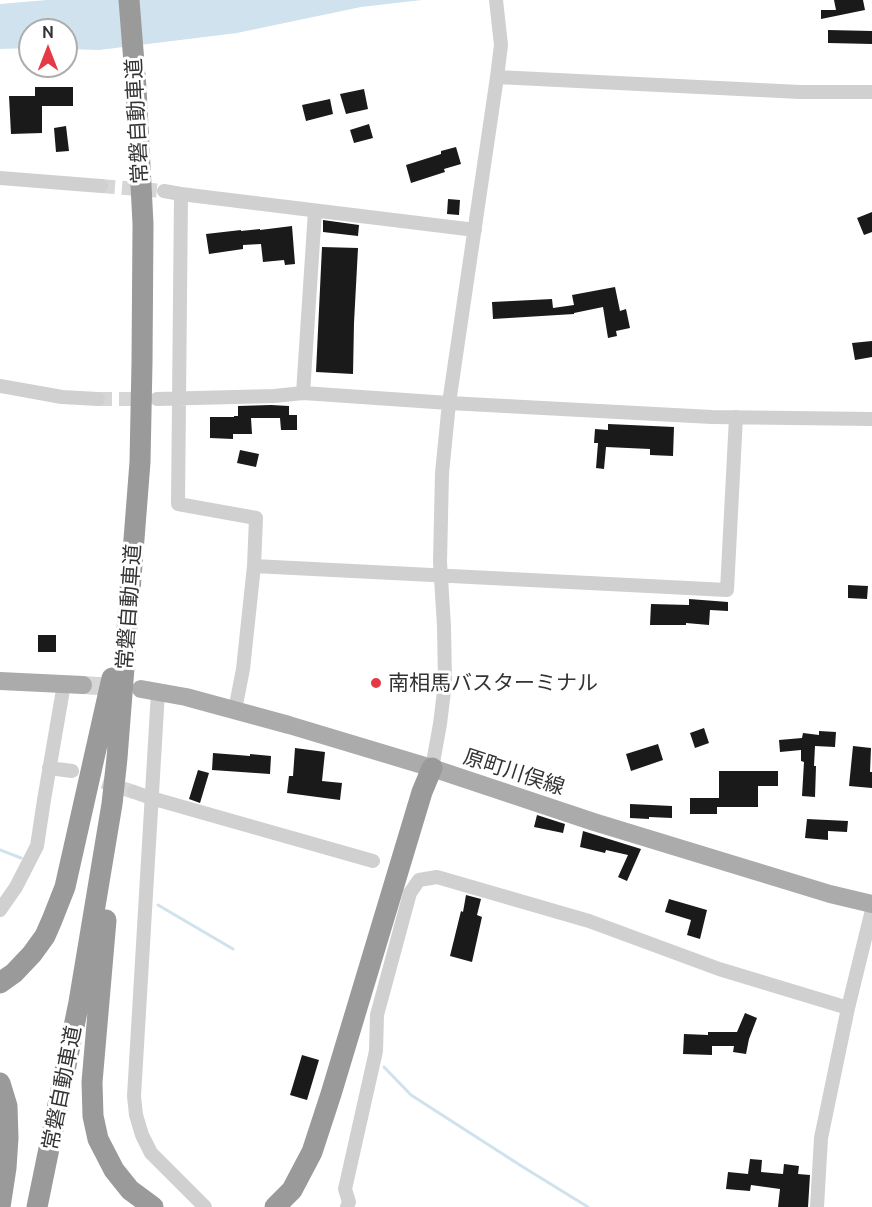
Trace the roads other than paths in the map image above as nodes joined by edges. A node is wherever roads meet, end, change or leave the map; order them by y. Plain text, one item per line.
1 (129, 0) edge
2 (496, 0) edge
3 (497, 77) junction
4 (872, 92) edge
5 (0, 178) edge
6 (101, 186) tunnel mouth
7 (164, 191) tunnel mouth
8 (181, 194) junction
9 (315, 211) junction
10 (475, 230) junction
11 (0, 386) edge
12 (303, 393) junction
13 (179, 398) junction
14 (98, 399) tunnel mouth
15 (157, 399) tunnel mouth
16 (448, 403) junction
17 (736, 417) junction
18 (872, 419) edge
19 (140, 462) junction
20 (254, 566) junction
21 (441, 575) junction
22 (0, 681) edge
23 (64, 684) junction
24 (83, 685) tunnel mouth
25 (149, 691) joint
26 (235, 710) junction
27 (117, 758) junction
28 (49, 768) junction
29 (432, 768) junction
30 (72, 771) tunnel mouth
31 (134, 792) tunnel mouth
32 (151, 798) junction
33 (373, 861) dead end
34 (872, 904) edge
35 (872, 909) edge
36 (0, 910) edge
37 (0, 983) edge
38 (848, 1008) junction
39 (0, 1083) edge
40 (0, 1207) edge
41 (38, 1207) edge
42 (153, 1207) edge
43 (205, 1207) edge
44 (275, 1207) edge
45 (294, 1207) edge
46 (347, 1207) edge
47 (817, 1207) edge

1 - 19 highway, 常磐自動車道
2 - 3 street
3 - 4 street
3 - 10 street
5 - 6 street
7 - 8 street
8 - 9 street
8 - 13 street
9 - 10 street
9 - 12 street
10 - 16 street
11 - 14 street
12 - 13 street
12 - 16 street
13 - 15 street
13 - 20 street
16 - 17 street
16 - 21 street
17 - 18 street
17 - 21 street
19 - 27 highway, 常磐自動車道
19 - 37 highway
20 - 21 street
20 - 26 street
21 - 29 street
22 - 23 main road
23 - 24 main road
23 - 28 street
25 - 26 main road, 原町川俣線
25 - 32 street
26 - 29 main road, 原町川俣線
27 - 41 highway, 常磐自動車道
27 - 42 highway
28 - 30 street
28 - 36 street
29 - 34 main road, 原町川俣線
29 - 44 highway
29 - 45 highway
31 - 32 street
32 - 33 street
32 - 43 street
35 - 38 street
38 - 46 street
38 - 47 street
39 - 40 highway

